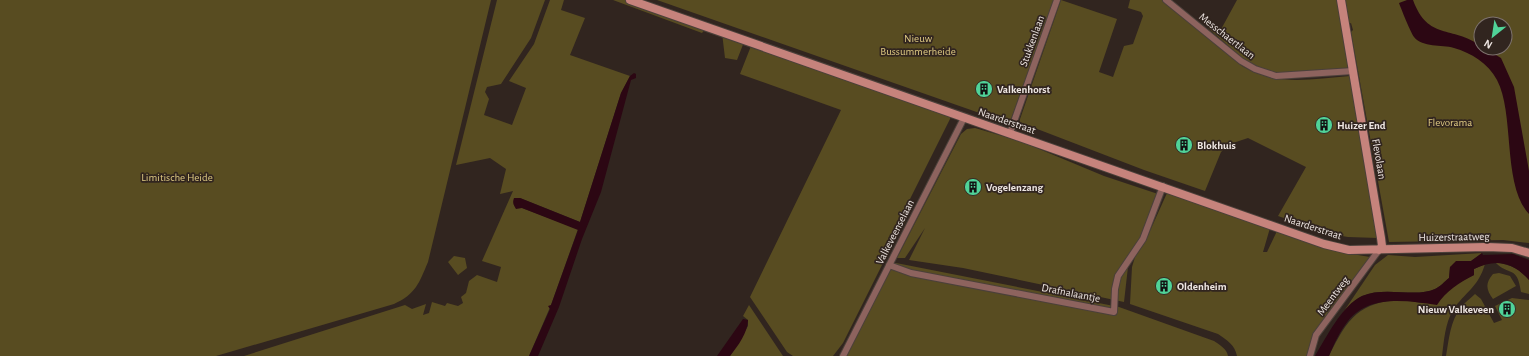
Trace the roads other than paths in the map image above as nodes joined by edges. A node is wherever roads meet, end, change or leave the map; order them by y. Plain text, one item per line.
1 (630, 0) edge
2 (1057, 0) edge
3 (1166, 0) edge
4 (1341, 0) edge
5 (1353, 72) junction
6 (964, 118) junction
7 (1010, 133) junction
8 (1164, 186) junction
9 (1379, 250) junction
10 (1529, 253) edge
11 (889, 265) junction
12 (843, 356) edge
13 (1310, 356) edge

1 - 6 street, Naarderstraat
2 - 7 street, Stukkenlaan
3 - 5 street, Messchaertlaan
4 - 5 street, Flevolaan
5 - 9 street, Flevolaan
6 - 7 street, Naarderstraat
6 - 11 street, Valkeveenselaan
7 - 8 street, Naarderstraat
8 - 9 street, Naarderstraat
8 - 11 street, Drafnalaantje
9 - 10 street, Huizerstraatweg
9 - 13 street, Meentweg
11 - 12 street, Valkeveenselaan

